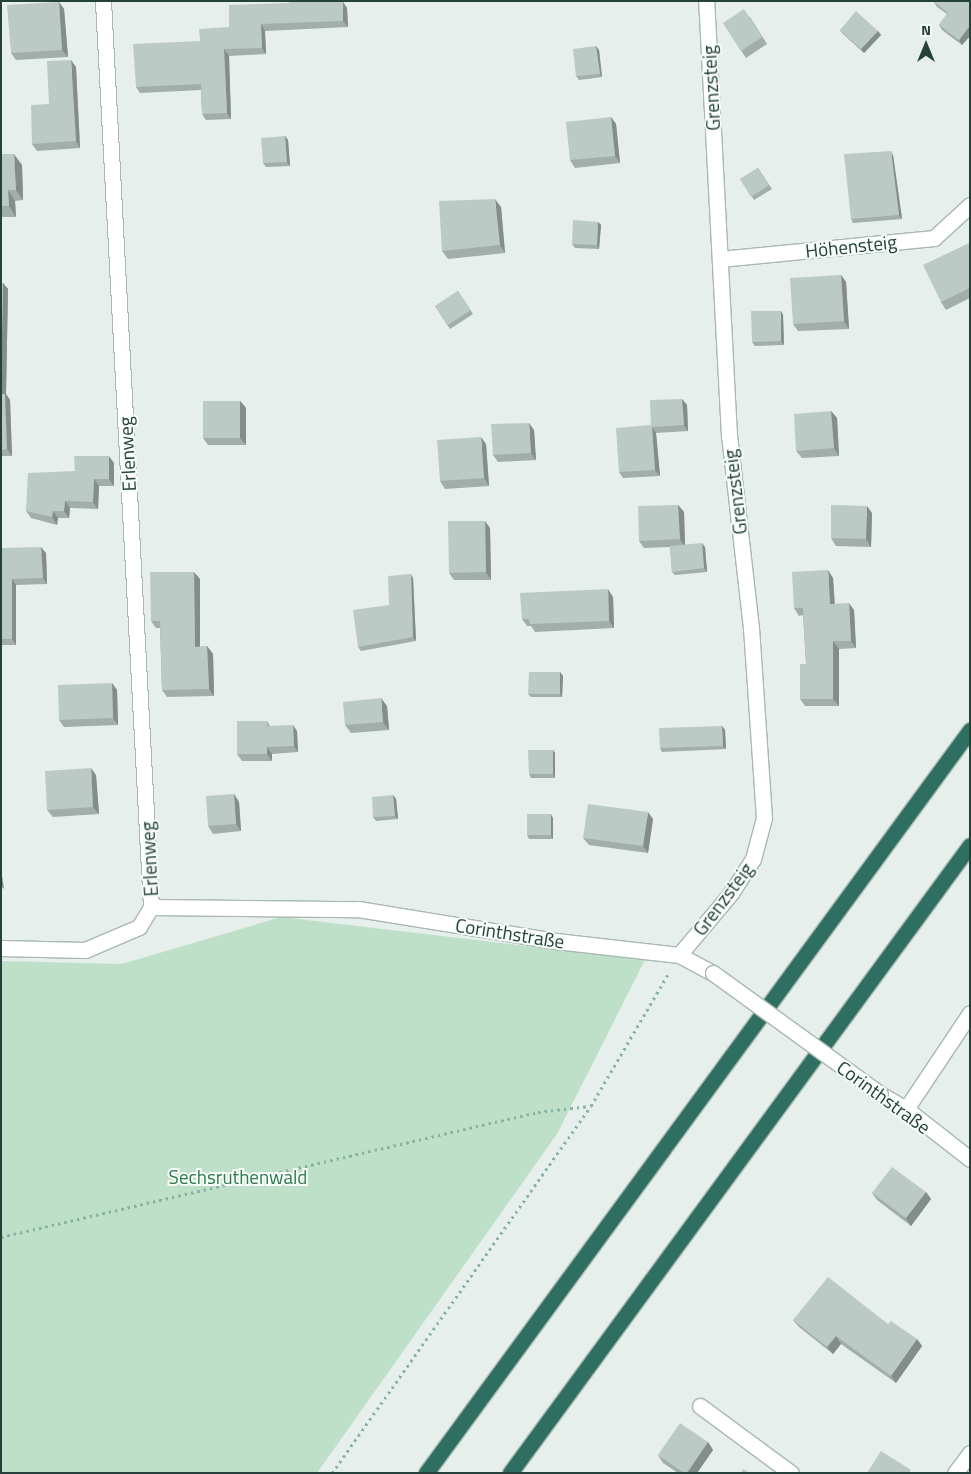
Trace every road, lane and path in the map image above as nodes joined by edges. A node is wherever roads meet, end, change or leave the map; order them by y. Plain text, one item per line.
1 (103, 1) edge
2 (706, 1) edge
3 (970, 205) edge
4 (720, 260) junction
5 (970, 730) edge
6 (970, 845) edge
7 (151, 907) junction
8 (1, 948) edge
9 (679, 955) junction
10 (970, 1013) edge
11 (591, 1106) junction
12 (906, 1109) junction
13 (970, 1159) edge
14 (1, 1237) edge
15 (700, 1406) dead end
16 (970, 1453) edge
17 (332, 1473) edge
18 (426, 1473) edge
19 (510, 1473) edge
20 (791, 1473) edge
21 (955, 1473) edge

1 - 7 street, Erlenweg
2 - 4 street, Grenzsteig
3 - 4 street, Höhensteig
4 - 9 street, Grenzsteig
5 - 18 highway
6 - 19 highway
7 - 8 street
7 - 9 street, Corinthstraße
9 - 11 path
9 - 12 street, Corinthstraße, bridge
10 - 12 street
11 - 14 path
11 - 17 path
12 - 13 street, Corinthstraße
15 - 20 street
16 - 21 street

